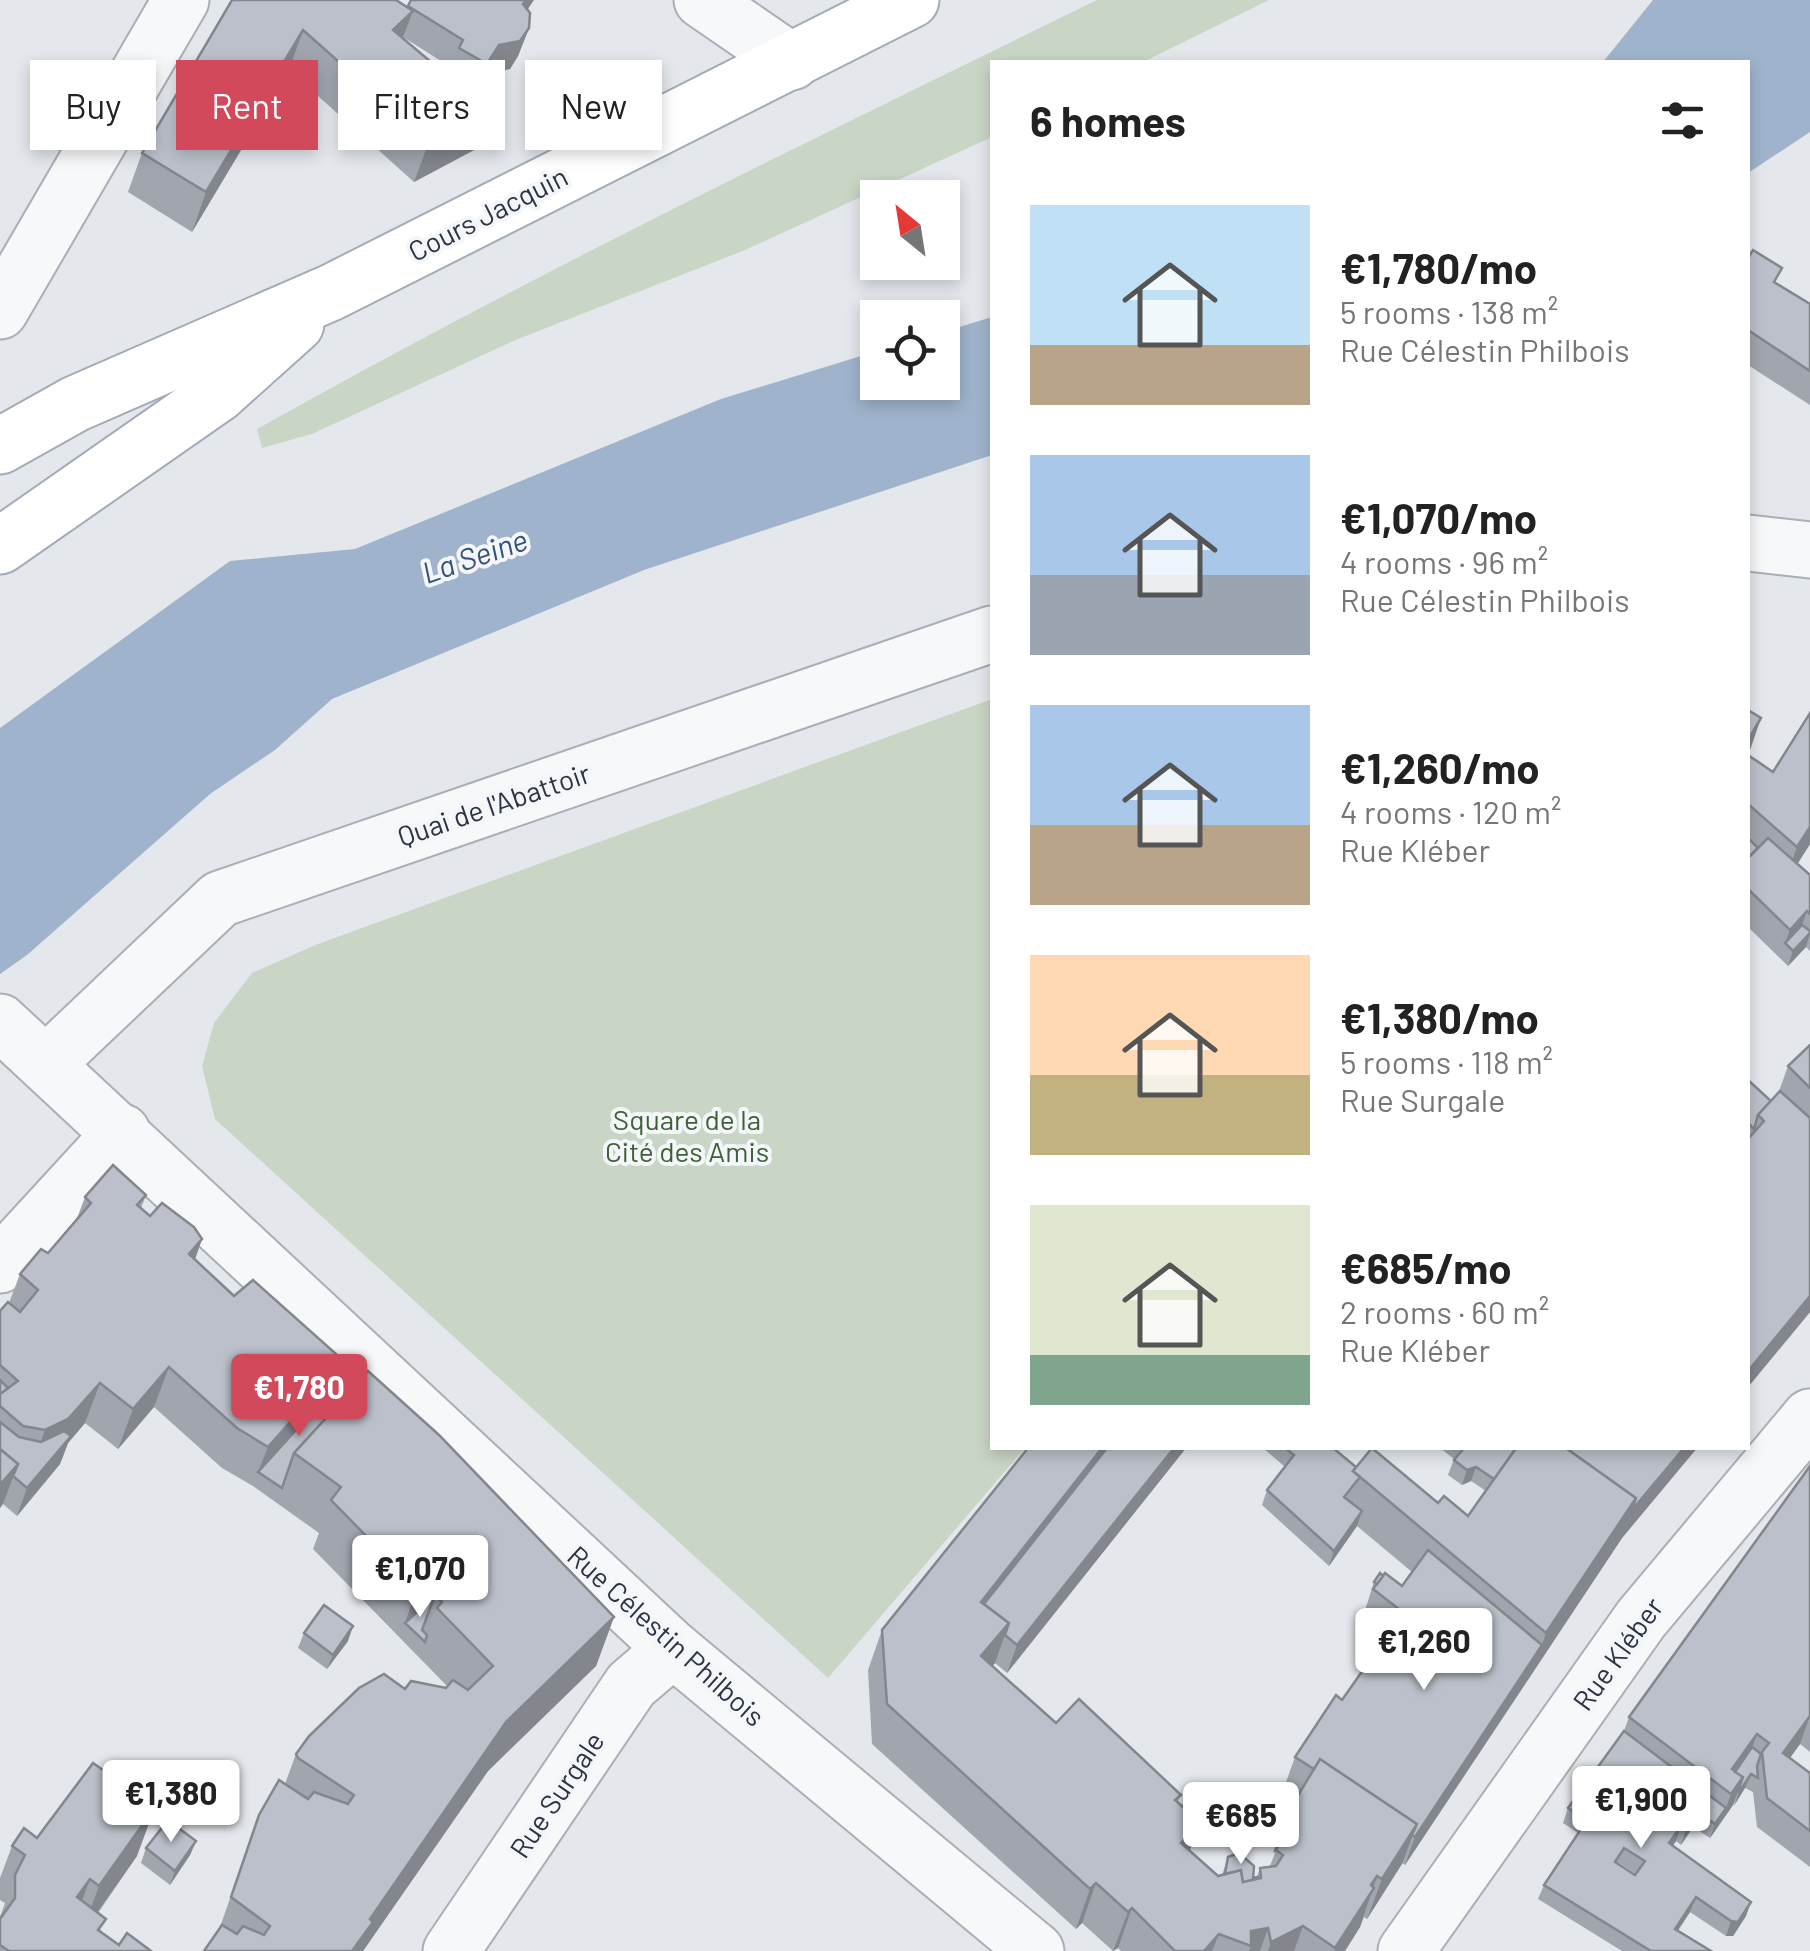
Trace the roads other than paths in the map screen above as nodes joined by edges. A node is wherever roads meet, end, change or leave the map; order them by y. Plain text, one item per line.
1 (180, 0) edge
2 (702, 0) edge
3 (911, 0) edge
4 (792, 62) junction
5 (332, 292) junction
6 (0, 311) edge
7 (0, 446) edge
8 (1750, 542) edge
9 (0, 546) edge
10 (1810, 550) edge
11 (990, 635) edge
12 (20, 1040) edge
13 (122, 1132) junction
14 (0, 1266) edge
15 (1810, 1417) edge
16 (673, 1649) junction
17 (451, 1951) edge
18 (1036, 1951) edge
19 (1406, 1951) edge

1 - 6 street
2 - 4 street
3 - 4 main road, Cours Jacquin
4 - 5 main road, Cours Jacquin
5 - 7 main road, Cours Jacquin
5 - 9 main road, Cours Jacquin
8 - 10 street
11 - 12 street, Quai de l'Abattoir
12 - 13 street, Rue Célestin Philbois
13 - 14 street
13 - 16 street, Rue Célestin Philbois
15 - 19 street, Rue Kléber
16 - 17 street, Rue Surgale
16 - 18 street, Rue Célestin Philbois

